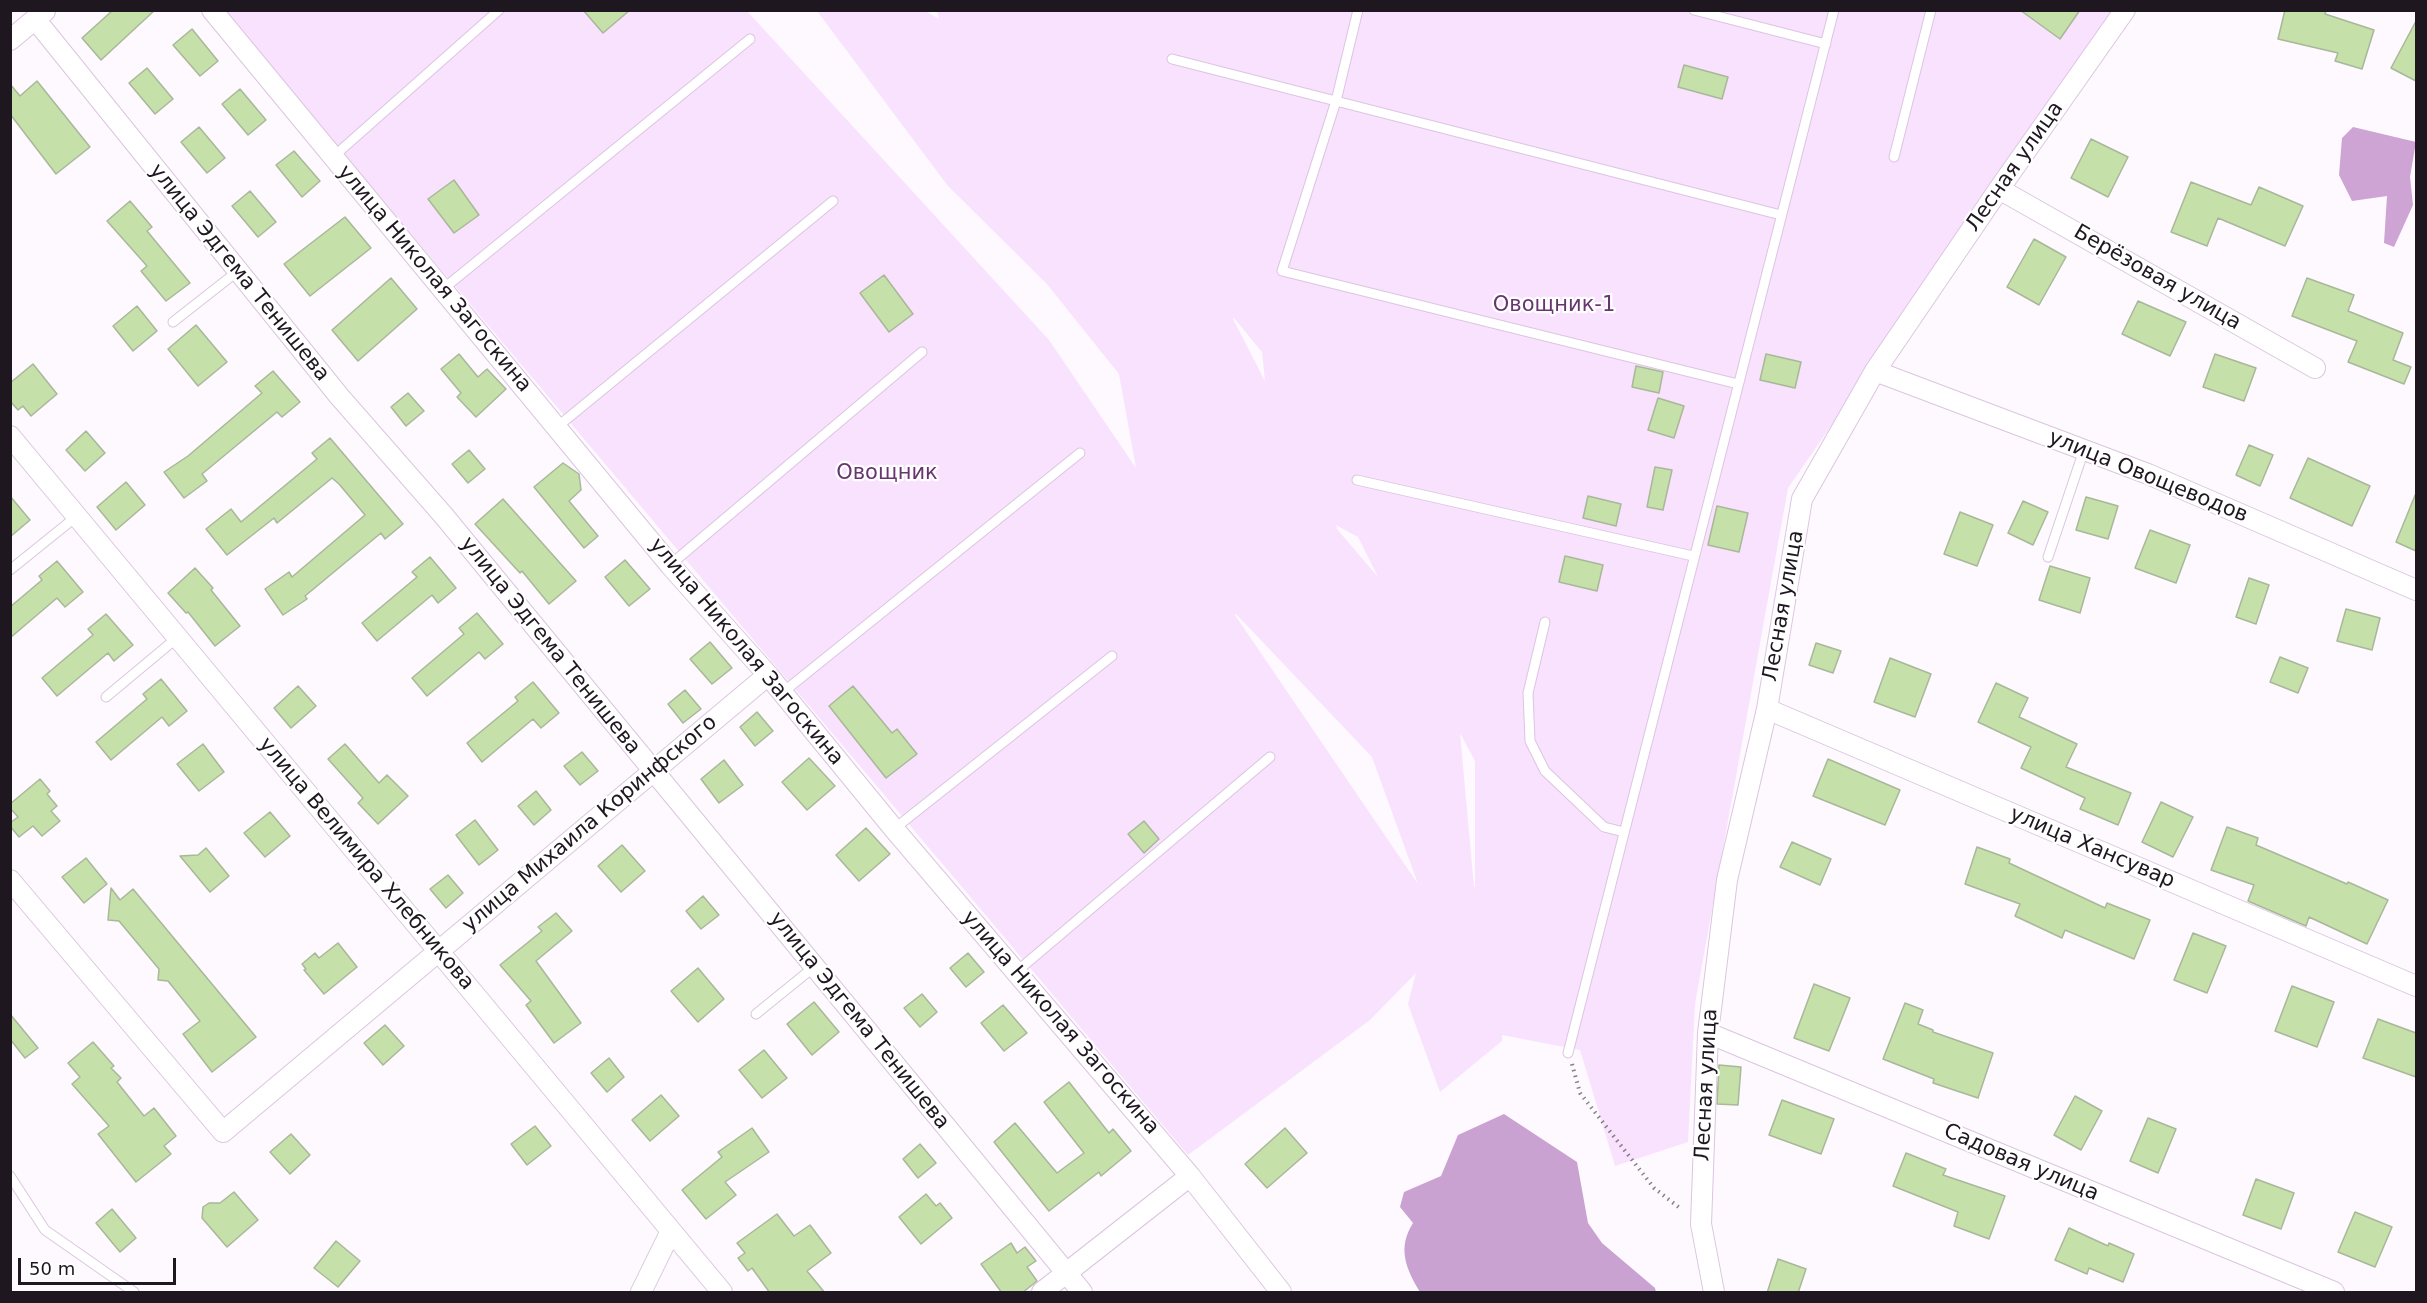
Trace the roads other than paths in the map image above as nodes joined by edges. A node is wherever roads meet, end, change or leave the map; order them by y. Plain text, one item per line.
1 (499, 10) edge
2 (1358, 10) edge
3 (1694, 10) edge
4 (1834, 10) edge
5 (1931, 10) edge
6 (2126, 10) edge
7 (218, 12) edge
8 (40, 15) edge
9 (750, 39) dead end
10 (10, 40) edge
11 (1826, 44) junction
12 (1172, 59) dead end
13 (1336, 101) junction
14 (333, 157) junction
15 (1894, 157) dead end
16 (1999, 189) junction
17 (833, 201) dead end
18 (1781, 215) junction
19 (238, 271) junction
20 (443, 288) junction
21 (173, 322) dead end
22 (922, 352) dead end
23 (2316, 368) dead end
24 (1875, 371) junction
25 (1738, 384) junction
26 (557, 427) junction
27 (10, 436) edge
28 (2084, 450) junction
29 (1080, 453) dead end
30 (1357, 480) dead end
31 (77, 516) junction
32 (1693, 556) junction
33 (2048, 557) dead end
34 (670, 565) junction
35 (10, 570) edge
36 (2416, 590) edge
37 (1545, 621) dead end
38 (178, 637) junction
39 (1112, 656) dead end
40 (768, 675) junction
41 (782, 693) junction
42 (106, 697) dead end
43 (1767, 709) junction
44 (1270, 757) dead end
45 (653, 771) junction
46 (894, 829) junction
47 (1624, 832) junction
48 (10, 880) edge
49 (438, 950) junction
50 (814, 967) junction
51 (1016, 972) junction
52 (2416, 986) edge
53 (756, 1014) dead end
54 (1708, 1033) junction
55 (1568, 1053) road end
56 (10, 1176) edge
57 (1190, 1176) junction
58 (671, 1231) junction
59 (1065, 1272) junction
60 (134, 1293) edge
61 (641, 1293) edge
62 (722, 1293) edge
63 (1042, 1293) edge
64 (1082, 1293) edge
65 (1281, 1293) edge
66 (1714, 1293) edge
67 (2334, 1293) edge

1 - 14 lane
2 - 13 lane
3 - 11 lane
4 - 11 lane
5 - 15 lane
6 - 16 street, Лесная улица
7 - 14 street, улица Николая Загоскина
8 - 10 street
8 - 19 street, улица Эдгема Тенишева
9 - 20 lane
11 - 18 lane
12 - 13 lane
13 - 18 lane
13 - 25 lane
14 - 20 street, улица Николая Загоскина
16 - 23 street, Берёзовая улица
16 - 24 street, Лесная улица
17 - 26 lane
18 - 25 lane
19 - 21 lane
19 - 45 street, улица Эдгема Тенишева
20 - 26 street, улица Николая Загоскина
22 - 34 lane
24 - 28 street, улица Овощеводов
24 - 43 street, Лесная улица
25 - 32 lane
26 - 34 street, улица Николая Загоскина
27 - 31 street, улица Велимира Хлебникова
28 - 33 lane
28 - 36 street, улица Овощеводов
29 - 41 lane
30 - 32 lane
31 - 35 lane
31 - 38 street, улица Велимира Хлебникова
32 - 47 lane
34 - 40 street, улица Николая Загоскина
37 - 47 lane
38 - 42 lane
38 - 49 street, улица Велимира Хлебникова
39 - 46 lane
40 - 41 street, улица Николая Загоскина
40 - 45 street, улица Михаила Коринфского
41 - 46 street, улица Николая Загоскина
43 - 52 street, улица Хансувар
43 - 54 street, Лесная улица
44 - 51 lane
45 - 49 street, улица Михаила Коринфского
45 - 50 street, улица Эдгема Тенишева
46 - 51 street, улица Николая Загоскина
47 - 55 lane
48 - 49 street, улица Михаила Коринфского
49 - 58 street, улица Велимира Хлебникова
50 - 53 lane
50 - 59 street, улица Эдгема Тенишева
51 - 57 street, улица Николая Загоскина
54 - 66 street, Лесная улица
54 - 67 street, Садовая улица
56 - 60 lane
57 - 59 street
57 - 65 street, улица Николая Загоскина
58 - 61 street
58 - 62 street, улица Велимира Хлебникова
59 - 63 street
59 - 64 street, улица Эдгема Тенишева

